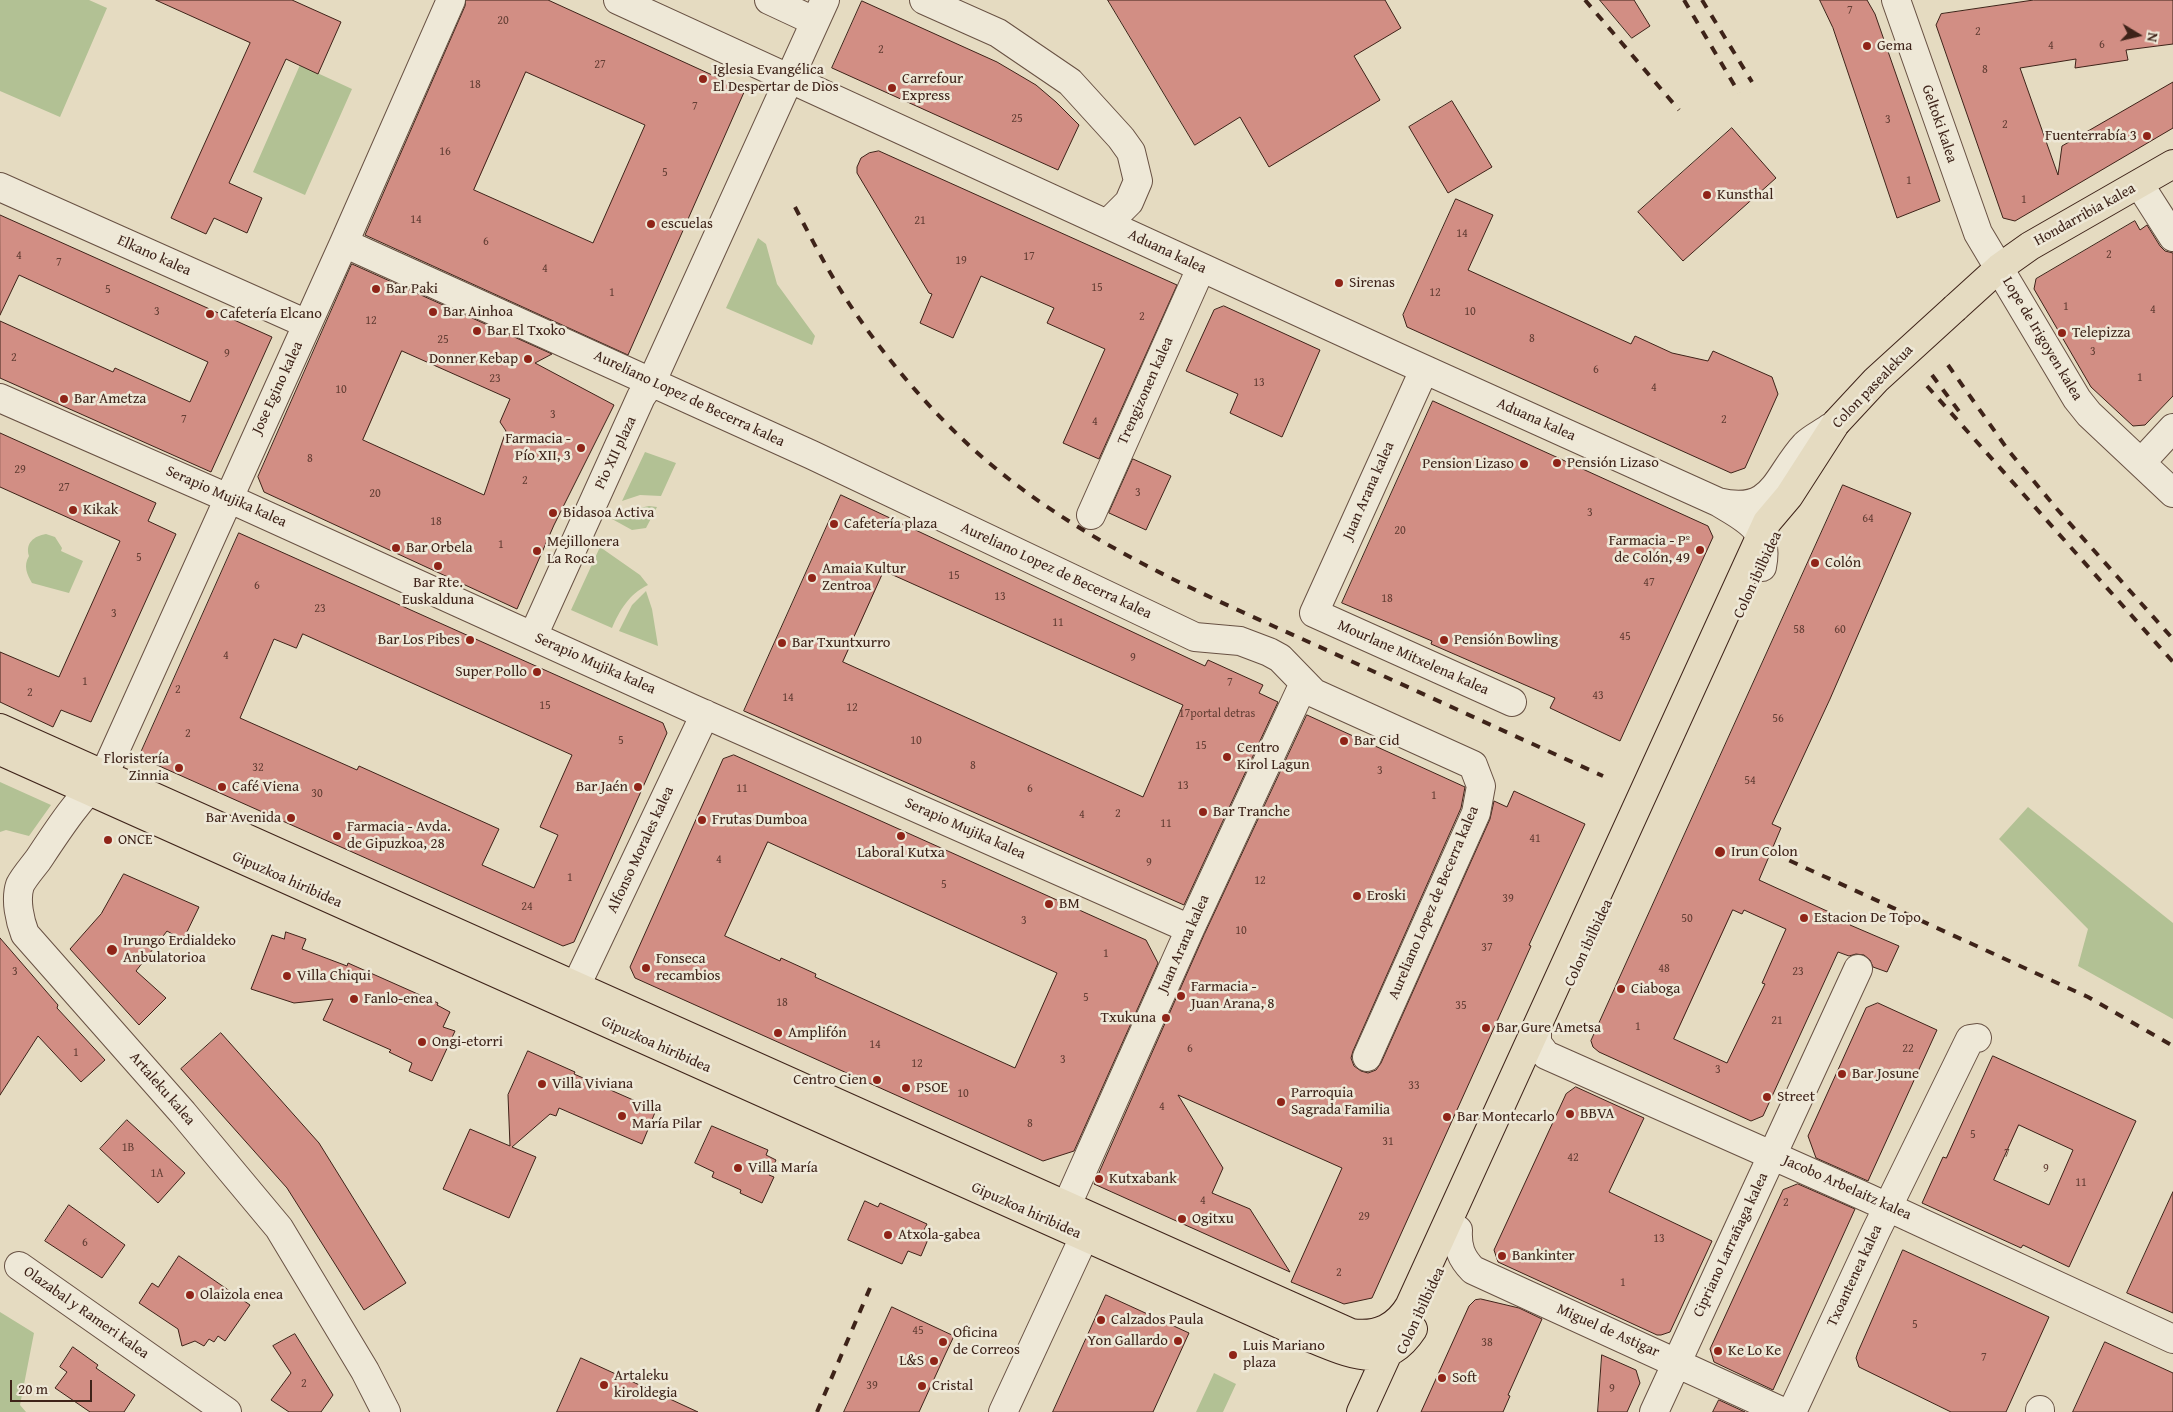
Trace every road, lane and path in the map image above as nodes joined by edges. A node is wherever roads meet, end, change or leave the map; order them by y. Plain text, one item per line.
1 (451, 0) edge
2 (618, 0) edge
3 (769, 0) edge
4 (924, 0) edge
5 (1902, 5) edge
6 (820, 11) edge
7 (789, 77) junction
8 (2173, 164) edge
9 (2141, 183) junction
10 (0, 187) edge
11 (1107, 224) junction
12 (1978, 233) junction
13 (2173, 237) edge
14 (344, 243) junction
15 (2030, 246) junction
16 (1201, 268) junction
17 (1999, 268) junction
18 (1955, 308) junction
19 (307, 324) junction
20 (1424, 370) junction
21 (652, 381) junction
22 (0, 398) edge
23 (1836, 423) junction
24 (2173, 428) edge
25 (2143, 464) junction
26 (1804, 474) junction
27 (2173, 492) edge
28 (228, 498) junction
29 (1718, 502) junction
30 (1091, 515) dead end
31 (1764, 529) junction
32 (1762, 567) junction
33 (1314, 613) joint
34 (533, 636) junction
35 (1298, 677) junction
36 (1512, 702) dead end
37 (706, 714) junction
38 (0, 728) edge
39 (0, 751) edge
40 (96, 783) junction
41 (9, 893) edge
42 (1190, 929) junction
43 (1858, 969) dead end
44 (576, 986) junction
45 (1977, 1038) dead end
46 (1539, 1039) junction
47 (1366, 1057) dead end
48 (1773, 1155) junction
49 (1067, 1205) junction
50 (1888, 1206) junction
51 (1458, 1230) junction
52 (1084, 1237) junction
53 (18, 1266) dead end
54 (1412, 1317) junction
55 (1313, 1339) junction
56 (2173, 1339) edge
57 (1388, 1352) junction
58 (1677, 1363) junction
59 (1366, 1411) edge
60 (227, 1412) edge
61 (386, 1412) edge
62 (1003, 1412) edge
63 (1654, 1412) edge
64 (1783, 1412) edge
65 (1792, 1412) edge

1 - 14 street, Jose Egino kalea
2 - 7 street, Aduana kalea
3 - 6 street
4 - 11 street
5 - 12 street, Geltoki kalea
6 - 7 street, Pio XII plaza
7 - 11 street, Aduana kalea
7 - 21 street, Pio XII plaza
8 - 9 main road, Hondarribia kalea
9 - 13 street
9 - 15 main road, Hondarribia kalea
10 - 19 street, Elkano kalea
11 - 16 street, Aduana kalea
12 - 15 street
12 - 17 street, Geltoki kalea
12 - 18 street, Geltoki kalea
14 - 19 street, Jose Egino kalea
14 - 21 street, Aureliano Lopez de Becerra kalea
15 - 17 main road, Hondarribia kalea
16 - 20 street, Aduana kalea
16 - 30 street, Trengizonen kalea
17 - 18 main road, Colon pasealekua
17 - 25 street, Lope de Irigoyen kalea
18 - 23 main road, Colon pasealekua, bridge
19 - 28 street, Jose Egino kalea
20 - 29 street, Aduana kalea
20 - 33 street, Juan Arana kalea
21 - 34 street, Pio XII plaza
21 - 35 street, Aureliano Lopez de Becerra kalea
22 - 28 street, Serapio Mujika kalea
23 - 26 main road, Colon pasealekua
23 - 29 street, Aduana kalea
24 - 25 street
25 - 27 street, Lope de Irigoyen kalea
26 - 31 main road, Colon pasealekua
26 - 32 main road, Colon ibilbidea
28 - 34 street, Serapio Mujika kalea
28 - 40 street, Jose Egino kalea
29 - 31 street, Aduana kalea
31 - 32 street
31 - 46 main road, Colon ibilbidea
32 - 46 main road, Colon ibilbidea
33 - 36 street, Mourlane Mitxelena kalea
34 - 37 street, Serapio Mujika kalea
35 - 42 street, Juan Arana kalea
35 - 47 street, Aureliano Lopez de Becerra kalea
37 - 42 street, Serapio Mujika kalea
37 - 44 street, Alfonso Morales kalea
38 - 40 main road
39 - 40 main road, Gipuzkoa hiribidea
40 - 41 street, Artaleku kalea
40 - 44 main road, Gipuzkoa hiribidea
40 - 52 main road, Gipuzkoa hiribidea
41 - 61 street, Artaleku kalea
42 - 49 street, Juan Arana kalea
43 - 48 street, Cipriano Larrañaga kalea
44 - 49 main road, Gipuzkoa hiribidea
45 - 50 street, Txoantenea kalea
46 - 48 street, Jacobo Arbelaitz kalea
46 - 51 main road, Colon ibilbidea
46 - 54 main road, Colon ibilbidea
48 - 50 street, Jacobo Arbelaitz kalea
48 - 58 street, Cipriano Larrañaga kalea
49 - 54 main road, Gipuzkoa hiribidea
50 - 56 street, Jacobo Arbelaitz kalea
50 - 65 street, Txoantenea kalea
51 - 54 main road, Colon ibilbidea
51 - 58 street, Miguel de Astigar
52 - 55 main road, Gipuzkoa hiribidea
52 - 62 street
53 - 60 street, Olazabal y Rameri kalea
54 - 57 main road, Colon ibilbidea
54 - 59 main road, Colon ibilbidea
55 - 57 main road, Gipuzkoa hiribidea
55 - 59 main road, Gipuzkoa hiribidea
57 - 59 main road, Colon ibilbidea
58 - 63 street, Cipriano Larrañaga kalea
58 - 64 street, Miguel de Astigar

